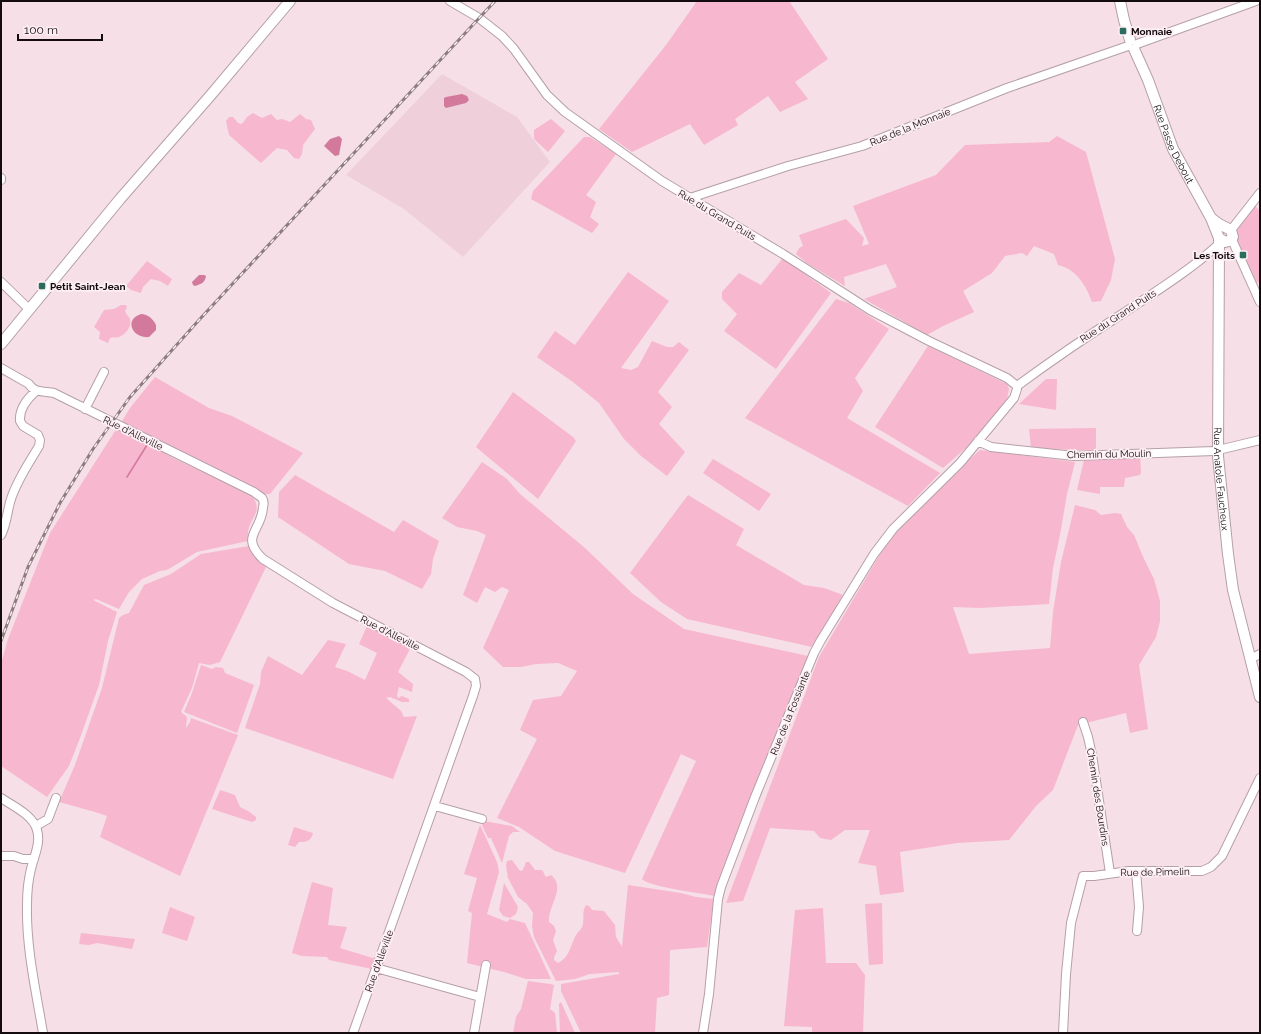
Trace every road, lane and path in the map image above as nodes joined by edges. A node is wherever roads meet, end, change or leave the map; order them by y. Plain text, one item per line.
1 (290, 1) edge
2 (450, 1) edge
3 (1120, 1) edge
4 (1256, 1) edge
5 (1132, 45) junction
6 (1260, 193) edge
7 (690, 198) junction
8 (1224, 237) junction
9 (1, 282) edge
10 (1260, 302) edge
11 (29, 309) junction
12 (1, 344) edge
13 (1, 368) edge
14 (104, 372) dead end
15 (1, 373) edge
16 (1017, 386) junction
17 (34, 389) junction
18 (85, 409) junction
19 (1260, 440) edge
20 (978, 441) junction
21 (1218, 450) junction
22 (1, 535) edge
23 (1260, 654) edge
24 (1250, 658) junction
25 (1260, 697) edge
26 (1082, 722) dead end
27 (1260, 778) edge
28 (1, 798) edge
29 (56, 798) dead end
30 (434, 806) junction
31 (482, 819) dead end
32 (36, 826) junction
33 (1, 856) edge
34 (34, 859) junction
35 (1136, 871) junction
36 (1110, 873) junction
37 (1137, 931) dead end
38 (486, 966) dead end
39 (376, 968) junction
40 (480, 997) junction
41 (43, 1033) edge
42 (353, 1033) edge
43 (474, 1033) edge
44 (703, 1033) edge
45 (1063, 1033) edge

1 - 11 main road
2 - 7 street, Rue du Grand Puits
3 - 5 main road, Rue Passe Debout
4 - 5 street, Rue de la Monnaie
5 - 7 street, Rue de la Monnaie
5 - 8 main road, Rue Passe Debout
6 - 8 street, Rue du Grand Puits
7 - 16 street, Rue du Grand Puits
8 - 10 street
8 - 16 street, Rue du Grand Puits
8 - 21 main road, Rue Anatole Faucheux
9 - 11 street
11 - 12 main road
13 - 17 street, Rue d'Alleville
14 - 18 street
15 - 17 street, Rue d'Alleville
16 - 20 street, Rue du Grand Puits
17 - 18 street, Rue d'Alleville
17 - 22 street
18 - 30 street, Rue d'Alleville
19 - 21 street, Chemin du Moulin
20 - 21 street, Chemin du Moulin
20 - 44 street, Rue de la Fossiante
21 - 24 main road, Rue Anatole Faucheux
23 - 24 street
24 - 25 main road, Rue Anatole Faucheux
26 - 36 street, Chemin des Bourdins
27 - 35 street, Rue de Pimelin
28 - 32 street
29 - 32 street
30 - 31 street
30 - 39 street, Rue d'Alleville
32 - 34 street
33 - 34 street
34 - 41 street
35 - 36 street, Rue de Pimelin
35 - 37 street
36 - 45 street, Rue de Pimelin
38 - 40 street
39 - 40 street
39 - 42 street, Rue d'Alleville
40 - 43 street

